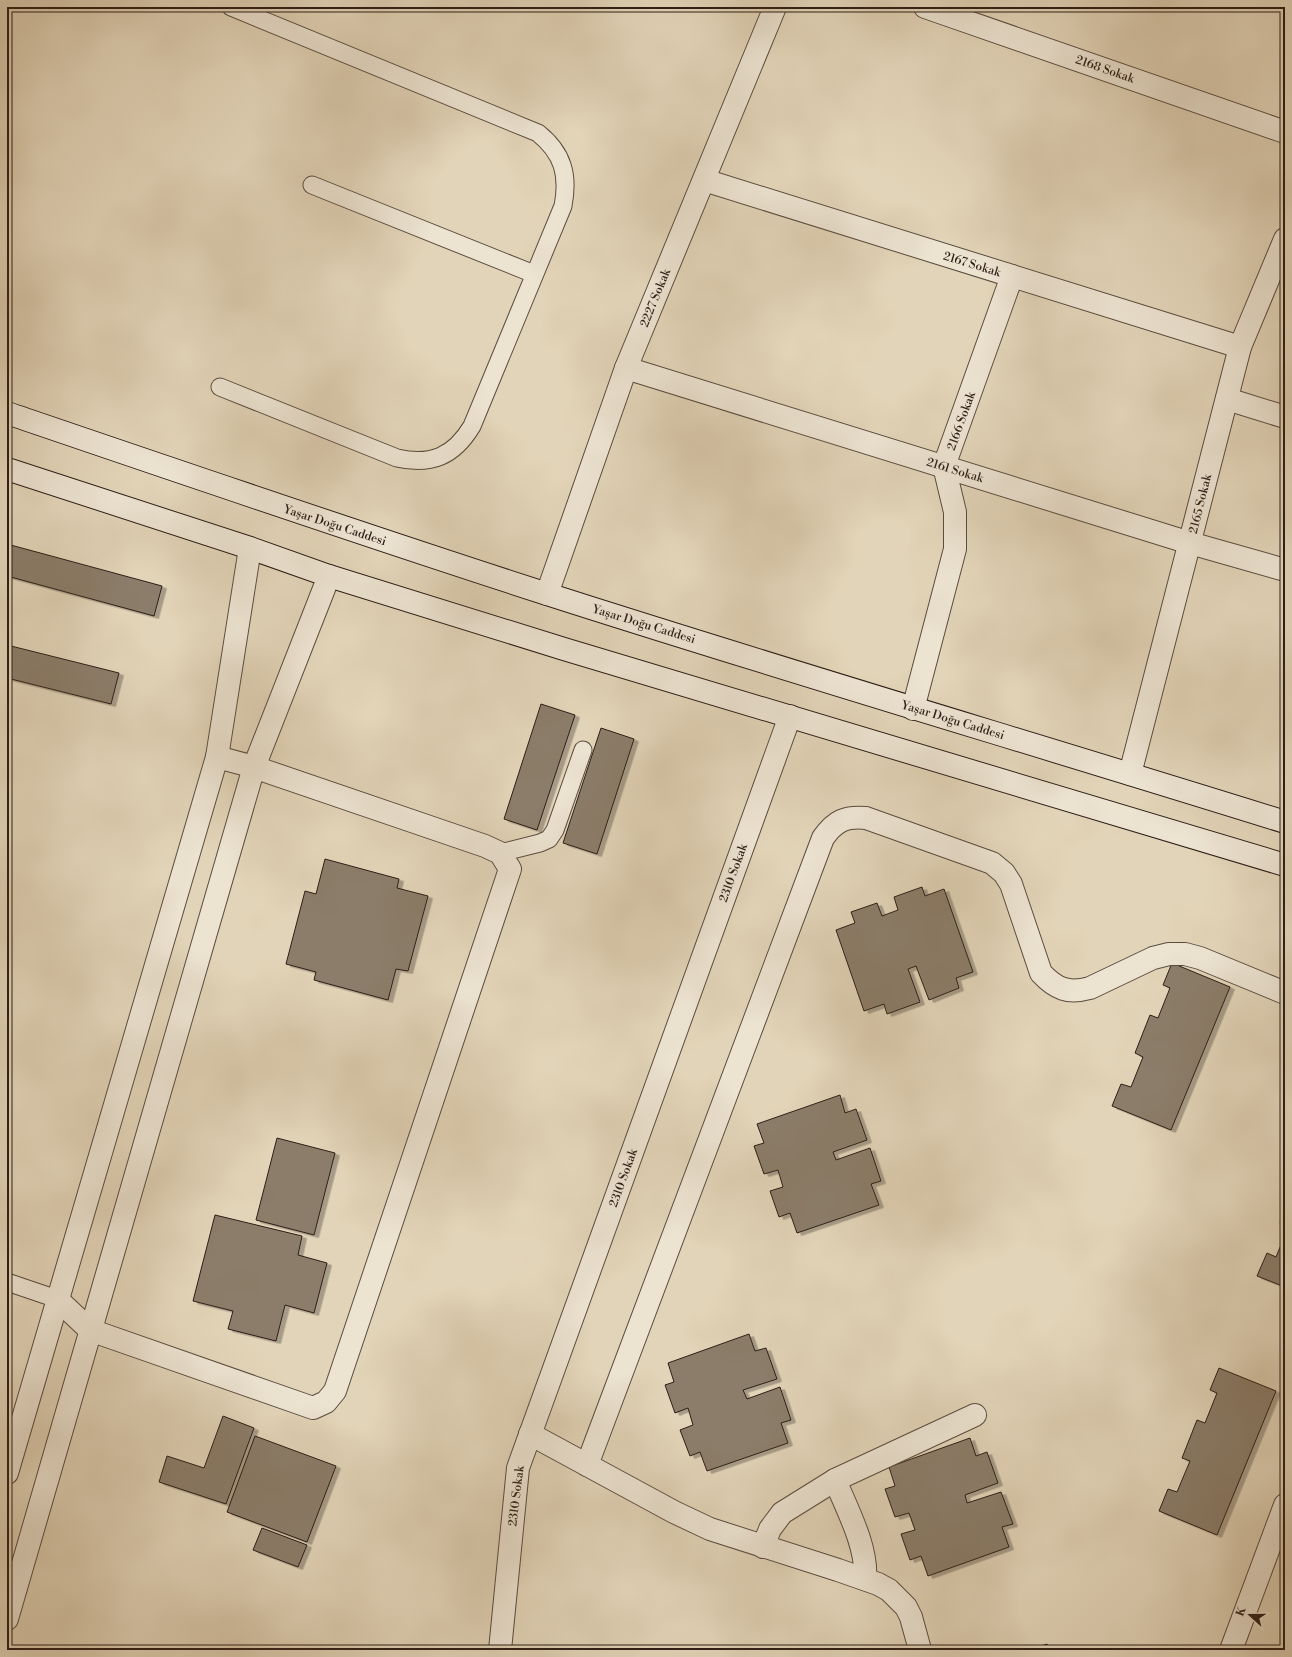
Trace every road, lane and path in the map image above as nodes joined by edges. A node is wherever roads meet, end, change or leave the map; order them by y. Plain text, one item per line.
1 (231, 7) edge
2 (775, 7) edge
3 (925, 7) edge
4 (1285, 132) edge
5 (704, 180) junction
6 (312, 185) dead end
7 (1285, 239) edge
8 (534, 274) junction
9 (1012, 276) junction
10 (1240, 347) junction
11 (626, 368) junction
12 (220, 387) dead end
13 (1226, 399) junction
14 (7, 413) edge
15 (1285, 417) edge
16 (944, 466) junction
17 (7, 469) edge
18 (1190, 543) junction
19 (250, 548) junction
20 (1285, 570) edge
21 (329, 576) junction
22 (547, 594) junction
23 (913, 708) junction
24 (790, 716) junction
25 (583, 750) dead end
26 (217, 757) junction
27 (254, 767) junction
28 (1130, 774) junction
29 (1285, 822) edge
30 (500, 853) junction
31 (1285, 865) edge
32 (1285, 993) edge
33 (7, 1282) edge
34 (58, 1299) junction
35 (90, 1330) junction
36 (975, 1416) dead end
37 (530, 1434) junction
38 (587, 1465) junction
39 (7, 1473) edge
40 (835, 1480) junction
41 (1285, 1505) edge
42 (763, 1547) junction
43 (865, 1579) junction
44 (7, 1619) edge
45 (500, 1650) edge
46 (920, 1650) edge
47 (1231, 1650) edge

1 - 8 lane
2 - 5 street, 2227 Sokak
3 - 4 street, 2168 Sokak
5 - 9 street, 2167 Sokak
5 - 11 street, 2227 Sokak
6 - 8 lane
7 - 10 street, 2165 Sokak
8 - 12 lane
9 - 10 street, 2167 Sokak
9 - 16 street, 2166 Sokak
10 - 13 street, 2165 Sokak
11 - 16 street, 2161 Sokak
11 - 22 street, 2227 Sokak
13 - 15 street
13 - 18 street, 2165 Sokak
14 - 22 street, Yaşar Doğu Caddesi
16 - 18 street, 2161 Sokak
16 - 23 street, 2166 Sokak
17 - 19 street
18 - 20 street, 2161 Sokak
18 - 28 street, 2165 Sokak
19 - 21 street
19 - 26 street
21 - 24 street
21 - 27 street
22 - 23 street, Yaşar Doğu Caddesi
23 - 28 street, Yaşar Doğu Caddesi
24 - 31 street
24 - 37 street, 2310 Sokak
25 - 30 lane
26 - 27 street
26 - 34 street
27 - 30 street
27 - 35 street
28 - 29 street, Yaşar Doğu Caddesi
30 - 35 street
32 - 38 street
33 - 34 lane
34 - 35 street
34 - 39 street
35 - 44 street
36 - 40 street
37 - 38 street
37 - 45 street, 2310 Sokak
38 - 42 street
40 - 42 street
40 - 43 street
41 - 47 street
42 - 43 street
43 - 46 street

